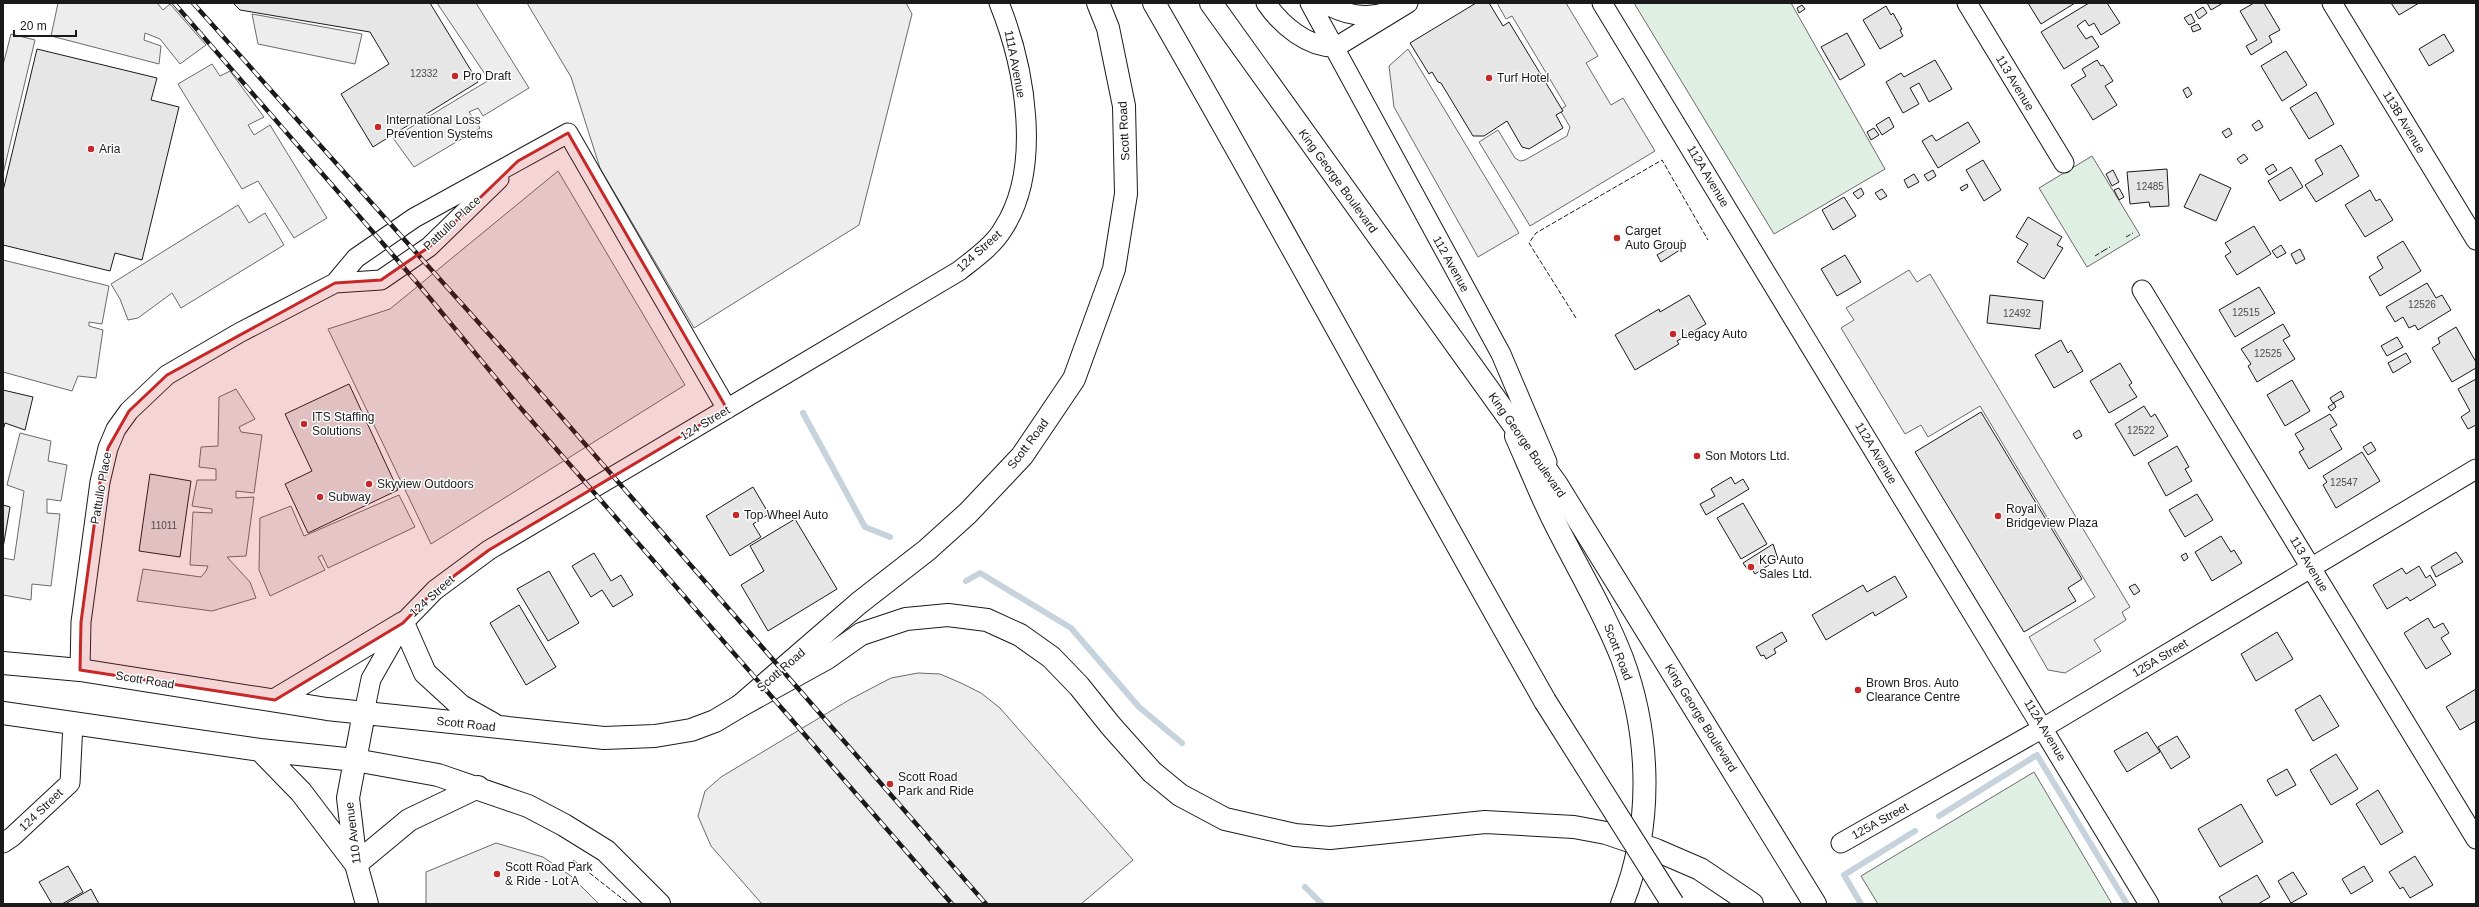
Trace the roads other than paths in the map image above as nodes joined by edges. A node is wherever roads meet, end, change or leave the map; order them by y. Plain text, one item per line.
1 (999, 3) edge
2 (1098, 3) edge
3 (1154, 3) edge
4 (1211, 3) edge
5 (1266, 3) edge
6 (1310, 3) edge
7 (1325, 3) edge
8 (1602, 3) edge
9 (1967, 3) edge
10 (2332, 3) edge
11 (1405, 5) edge
12 (1336, 47) junction
13 (1026, 127) joint
14 (518, 161) junction
15 (2064, 163) dead end
16 (2476, 240) edge
17 (335, 283) junction
18 (2142, 290) dead end
19 (727, 410) junction
20 (1508, 419) junction
21 (2476, 469) edge
22 (1557, 485) junction
23 (2312, 568) junction
24 (403, 623) junction
25 (3, 663) edge
26 (80, 670) junction
27 (275, 700) junction
28 (740, 706) junction
29 (3, 713) edge
30 (364, 713) junction
31 (73, 723) junction
32 (499, 728) junction
33 (2043, 728) junction
34 (260, 750) junction
35 (355, 760) junction
36 (478, 787) junction
37 (2476, 839) edge
38 (1640, 843) junction
39 (1842, 843) dead end
40 (3, 844) edge
41 (356, 864) junction
42 (367, 904) edge
43 (659, 904) edge
44 (1622, 904) edge
45 (1673, 904) edge
46 (1752, 904) edge
47 (1816, 904) edge
48 (2149, 904) edge

1 - 13 street, 111A Avenue
2 - 28 main road, Scott Road
3 - 45 main road, bridge
4 - 20 main road, King George Boulevard
5 - 12 street
6 - 12 street, 112 Avenue
7 - 11 street
8 - 33 street, 112A Avenue
9 - 15 street, 113 Avenue
10 - 16 street, 113B Avenue
11 - 12 street
12 - 22 street, 112 Avenue
13 - 19 street, 124 Street
14 - 17 street, Pattullo Place
14 - 17 street, Pattullo Place
14 - 19 street, Pattullo Place
17 - 26 street, Pattullo Place
18 - 23 street, 113 Avenue
19 - 24 street, 124 Street
20 - 22 main road, King George Boulevard
20 - 38 main road, Scott Road
21 - 23 street, 125A Street
22 - 47 main road, King George Boulevard
23 - 33 street, 125A Street
23 - 37 street, 113 Avenue
24 - 27 main road
24 - 30 street, 124 Street
24 - 32 main road
25 - 26 main road, Scott Road
26 - 27 main road, Scott Road
27 - 30 main road, Scott Road
28 - 32 main road, Scott Road
28 - 38 main road
29 - 31 main road
30 - 32 main road, Scott Road
30 - 35 main road, 110 Avenue
31 - 34 main road
31 - 40 street, 124 Street
33 - 39 street, 125A Street
33 - 48 street, 112A Avenue
34 - 35 main road
34 - 41 main road
35 - 36 main road
35 - 41 main road, 110 Avenue
36 - 41 main road
36 - 43 main road
38 - 44 main road, Scott Road
38 - 46 main road
41 - 42 main road, 110 Avenue

